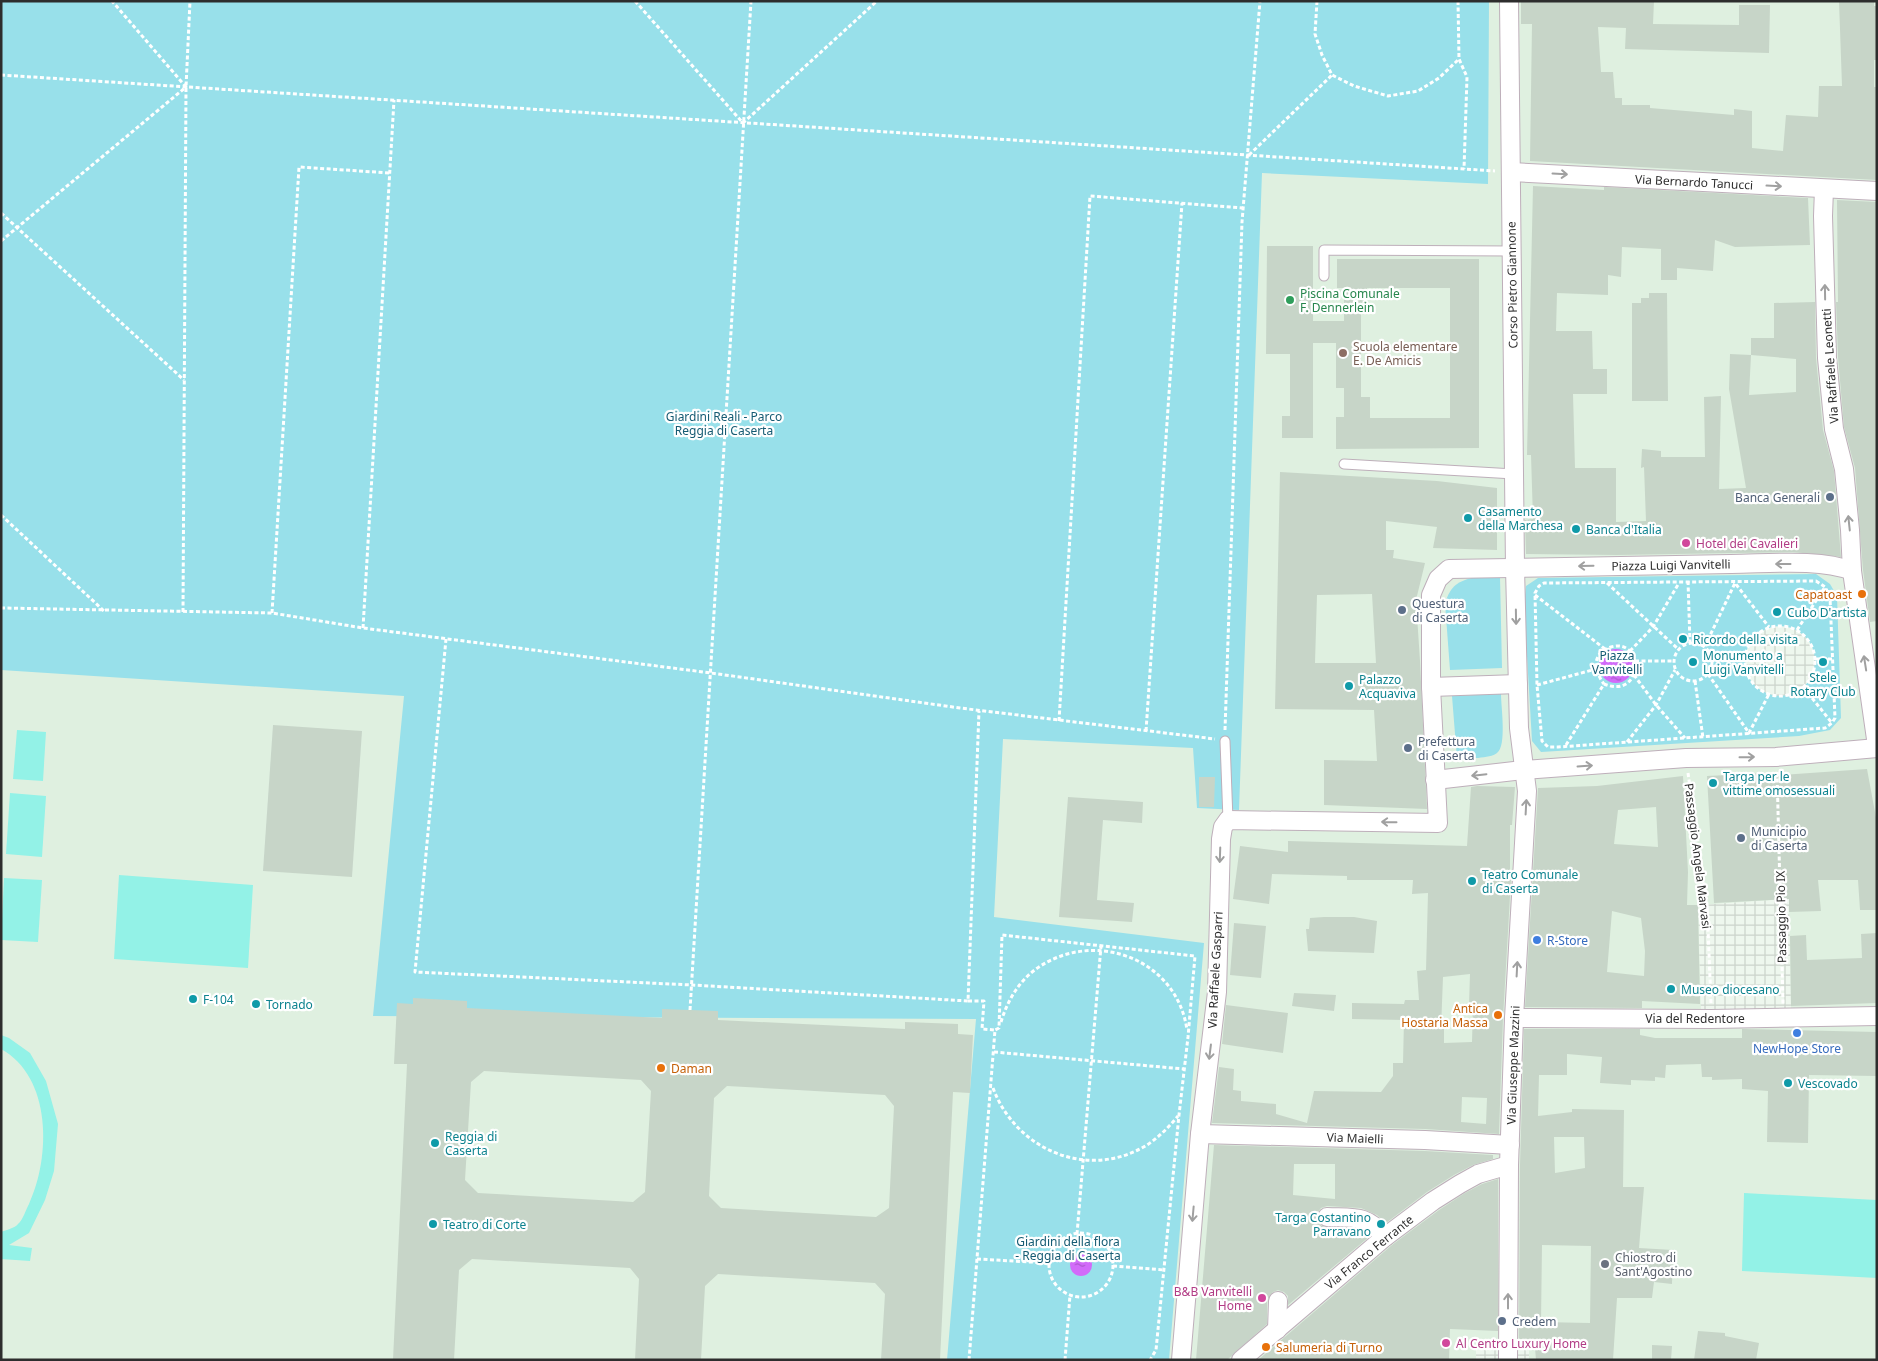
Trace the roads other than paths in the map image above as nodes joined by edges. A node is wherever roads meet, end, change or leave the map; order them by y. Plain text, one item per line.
1 (1509, 1) edge
2 (1511, 172) junction
3 (1824, 189) junction
4 (1877, 191) edge
5 (1512, 251) junction
6 (1324, 276) dead end
7 (1344, 464) dead end
8 (1514, 474) junction
9 (1515, 568) junction
10 (1852, 571) junction
11 (1518, 684) junction
12 (1432, 688) junction
13 (1225, 740) road end
14 (1877, 747) edge
15 (1530, 770) junction
16 (1435, 780) junction
17 (1228, 820) junction
18 (1877, 1016) edge
19 (1514, 1018) junction
20 (1200, 1134) junction
21 (1510, 1145) junction
22 (1510, 1165) junction
23 (1327, 1217) dead end
24 (1384, 1236) junction
25 (1278, 1301) dead end
26 (1277, 1330) junction
27 (1181, 1360) edge
28 (1241, 1360) edge
29 (1508, 1360) edge

1 - 2 street, Corso Pietro Giannone
2 -> 3 street, Via Bernardo Tanucci
2 - 5 street, Corso Pietro Giannone
3 - 4 street, Via Bernardo Tanucci
10 -> 3 street, Via Raffaele Leonetti
5 - 6 lane
5 - 8 street, Corso Pietro Giannone
7 - 8 lane
8 - 9 street, Corso Pietro Giannone
10 -> 9 street, Piazza Luigi Vanvitelli
9 -> 11 street
9 - 12 street, Piazza Luigi Vanvitelli
14 -> 10 street
11 - 12 street
11 - 15 street
12 - 16 street, Piazza Luigi Vanvitelli
13 - 17 lane
15 -> 14 street
15 -> 16 street
19 -> 15 street, Via Giuseppe Mazzini
16 -> 17 street
17 -> 20 street, Via Raffaele Gasparri
18 - 19 street, Via del Redentore
19 - 21 street, Via Giuseppe Mazzini
20 - 21 street, Via Maielli
20 -> 27 street, Via Raffaele Gasparri
21 - 22 street, Via Giuseppe Mazzini
22 - 24 street, Via Franco Ferrante
29 -> 22 street, Via Giuseppe Mazzini
23 - 24 street
24 - 26 street, Via Franco Ferrante
25 - 26 street
26 - 28 street, Via Franco Ferrante

